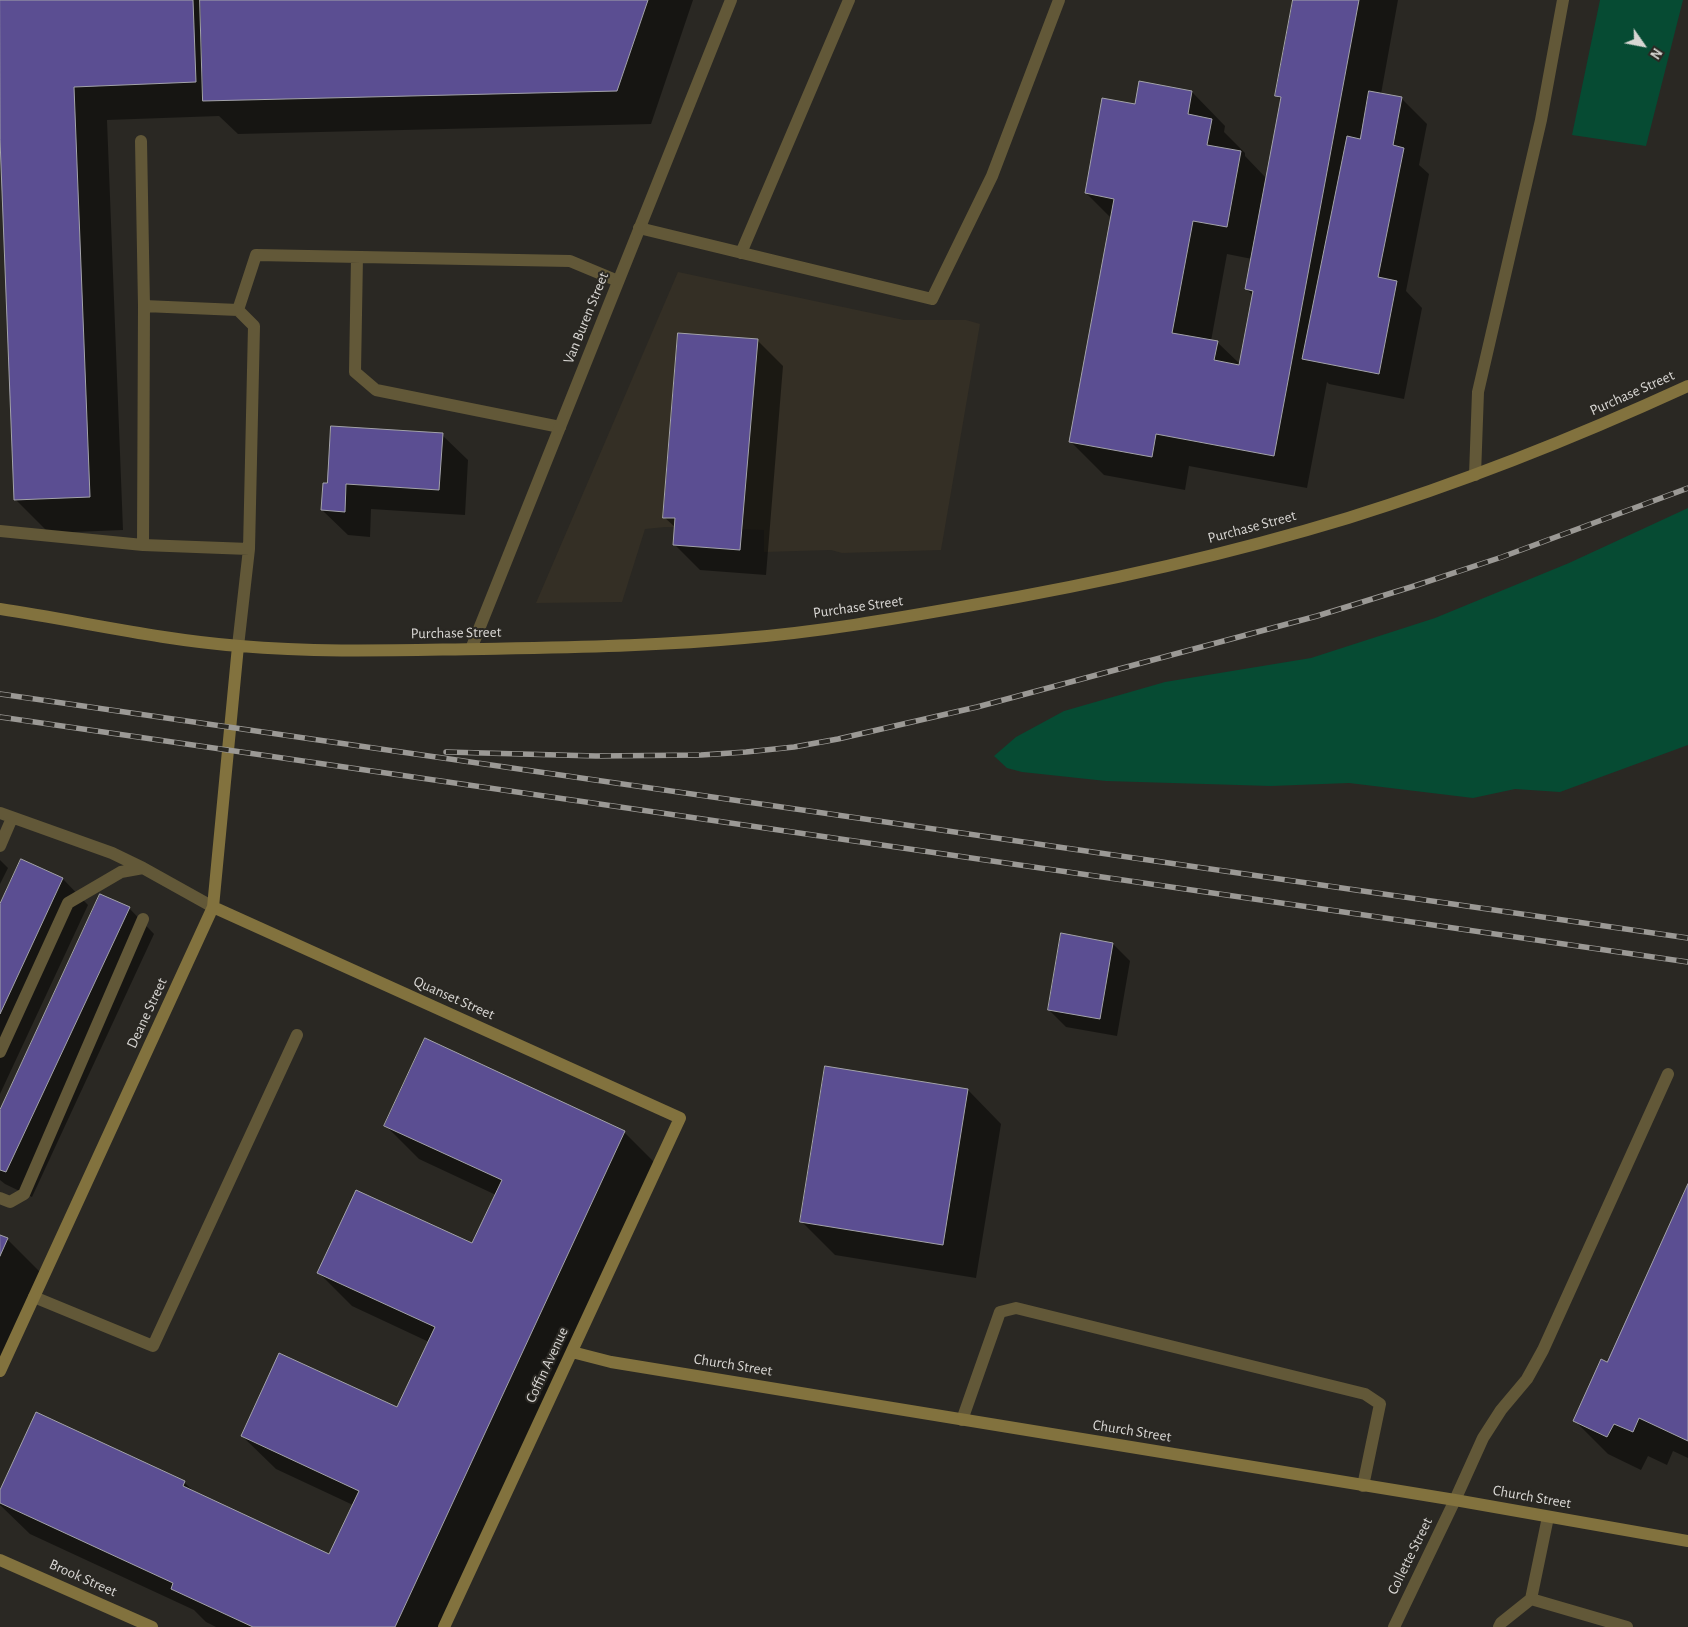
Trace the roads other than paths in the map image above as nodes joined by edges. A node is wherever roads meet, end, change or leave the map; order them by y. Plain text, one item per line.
1 (731, 0) edge
2 (849, 0) edge
3 (1059, 0) edge
4 (1564, 0) edge
5 (141, 141) dead end
6 (639, 228) junction
7 (741, 253) junction
8 (357, 257) junction
9 (618, 281) junction
10 (144, 306) junction
11 (238, 310) junction
12 (1688, 386) edge
13 (560, 427) junction
14 (1475, 475) junction
15 (0, 531) edge
16 (143, 545) junction
17 (250, 549) junction
18 (0, 609) edge
19 (238, 646) junction
20 (471, 649) junction
21 (6, 815) edge
22 (0, 846) edge
23 (143, 868) junction
24 (213, 907) junction
25 (143, 919) dead end
26 (297, 1035) dead end
27 (0, 1052) edge
28 (1668, 1074) dead end
29 (680, 1118) joint
30 (0, 1198) edge
31 (34, 1297) junction
32 (572, 1352) junction
33 (0, 1370) edge
34 (962, 1420) junction
35 (1363, 1486) junction
36 (1455, 1500) junction
37 (1548, 1517) junction
38 (1688, 1541) edge
39 (0, 1560) edge
40 (1531, 1598) junction
41 (152, 1627) edge
42 (444, 1627) edge
43 (1394, 1627) edge
44 (1499, 1627) edge
45 (1627, 1627) edge

1 - 6 street, Van Buren Street
2 - 7 street
3 - 7 street
4 - 14 street
5 - 10 street
6 - 7 street
6 - 9 street, Van Buren Street
8 - 9 street
8 - 11 street
8 - 13 street
9 - 13 street, Van Buren Street
10 - 11 street
10 - 16 street
11 - 17 street
12 - 14 main road, Purchase Street
13 - 20 street, Van Buren Street
14 - 20 main road, Purchase Street
15 - 16 street
16 - 17 street
17 - 19 street
18 - 19 main road, Purchase Street
19 - 20 main road, Purchase Street
19 - 24 main road, Deane Street
21 - 22 street
21 - 23 street
23 - 24 street
23 - 27 street
24 - 29 main road, Quanset Street
24 - 31 main road, Deane Street
25 - 30 street
26 - 31 street
28 - 36 street, Collette Street
29 - 32 main road, Coffin Avenue
31 - 33 main road, Deane Street
32 - 34 main road, Church Street
32 - 42 main road, Coffin Avenue
34 - 35 main road, Church Street
34 - 35 street
35 - 36 main road, Church Street
36 - 37 main road, Church Street
36 - 43 street, Collette Street
37 - 38 main road, Church Street
37 - 40 street
39 - 41 main road, Brook Street
40 - 44 street
40 - 45 street

